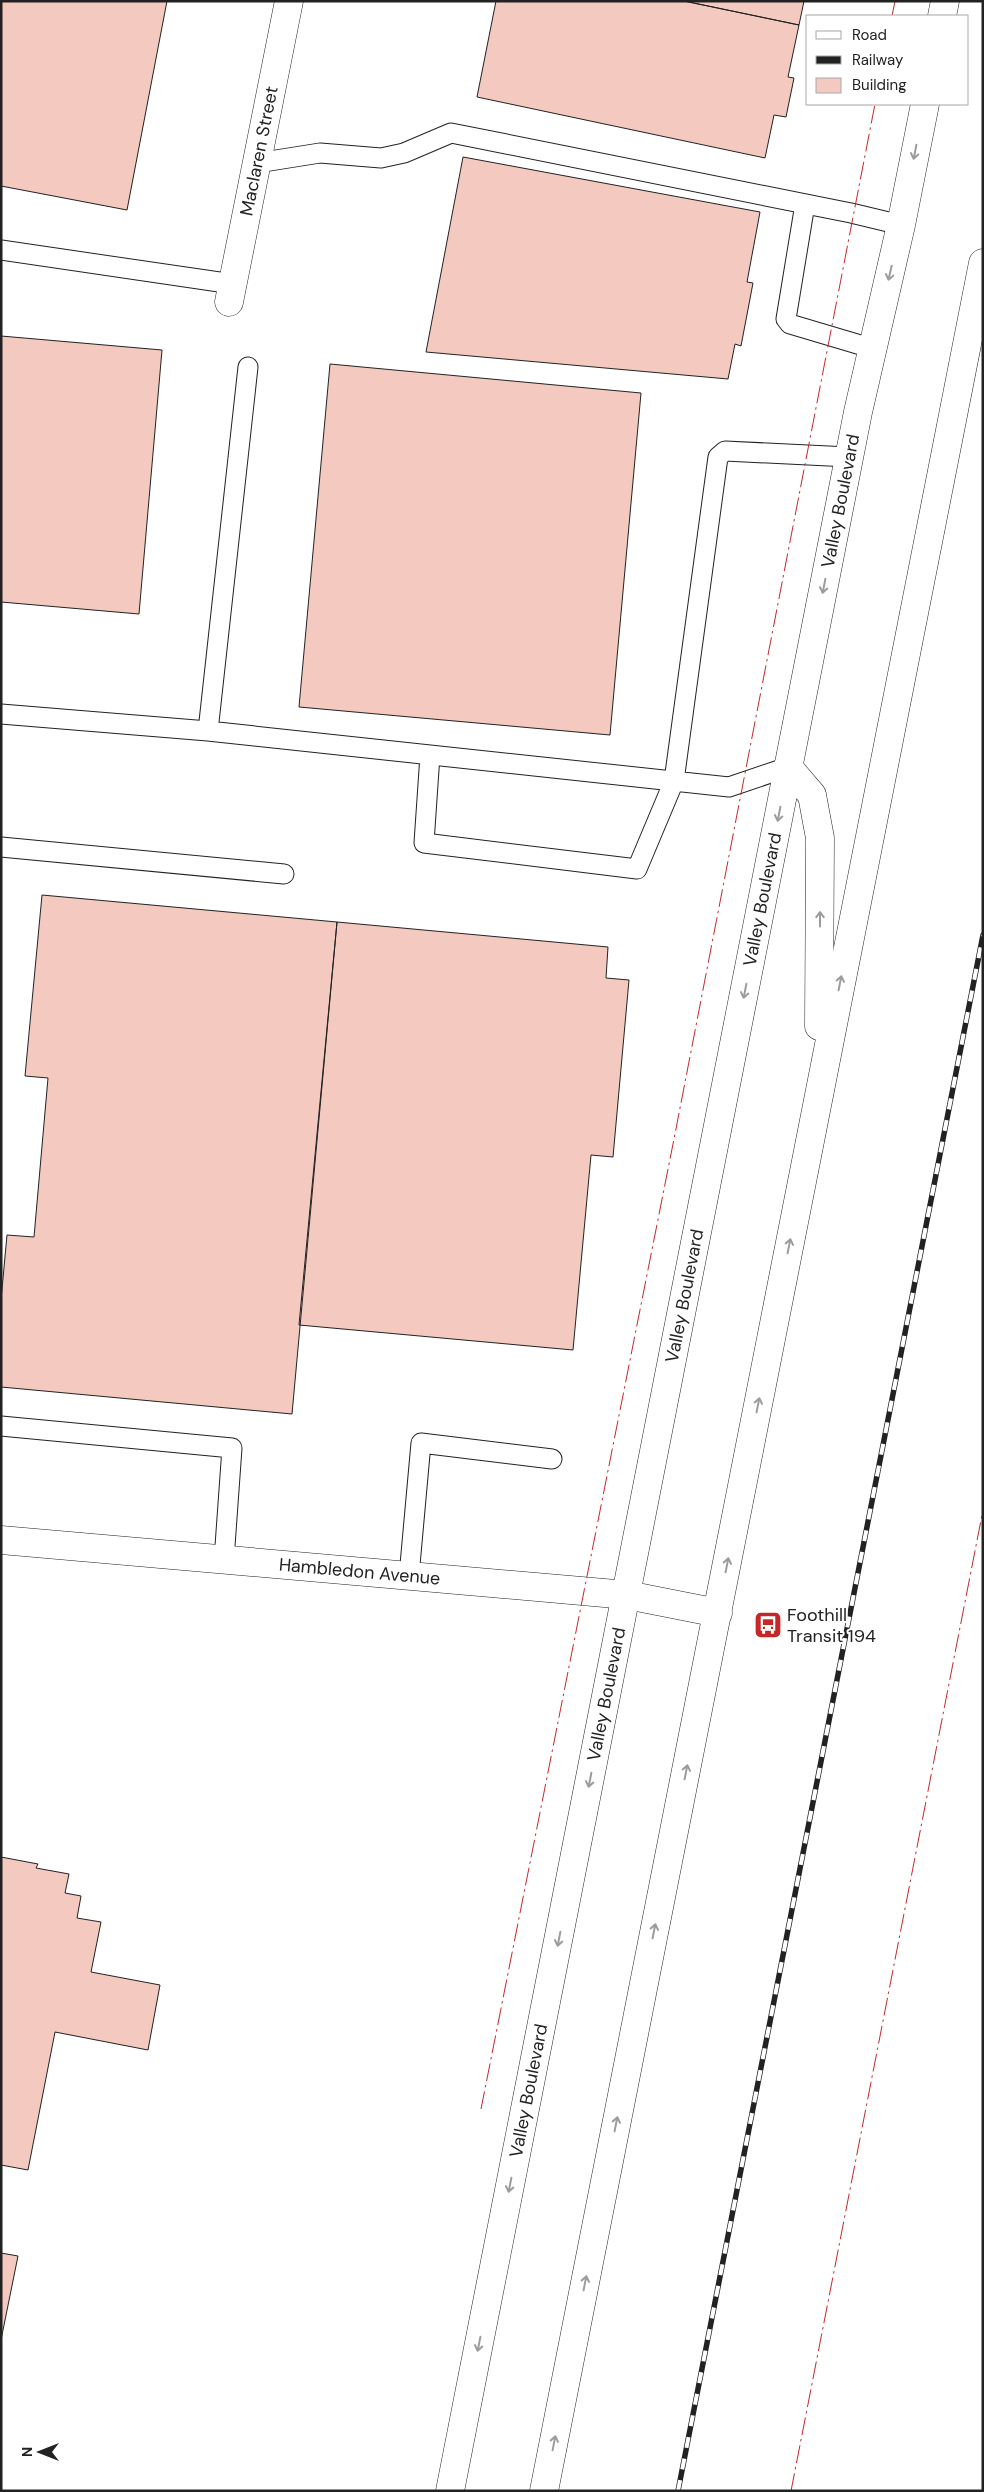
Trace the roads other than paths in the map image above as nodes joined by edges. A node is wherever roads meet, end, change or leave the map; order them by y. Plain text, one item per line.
1 (289, 1) edge
2 (945, 1) edge
3 (942, 15) edge
4 (925, 105) edge
5 (257, 163) junction
6 (805, 204) junction
7 (901, 226) junction
8 (1, 250) edge
9 (983, 263) edge
10 (231, 293) joint
11 (874, 349) junction
12 (248, 367) dead end
13 (849, 457) junction
14 (1, 714) edge
15 (208, 731) junction
16 (430, 755) junction
17 (788, 767) junction
18 (674, 781) junction
19 (1, 847) edge
20 (284, 874) dead end
21 (819, 1090) junction
22 (1, 1426) edge
23 (552, 1459) dead end
24 (1, 1540) edge
25 (224, 1560) junction
26 (409, 1576) junction
27 (627, 1595) junction
28 (718, 1613) junction
29 (450, 2491) edge
30 (544, 2491) edge

1 - 5 main road, Maclaren Street
2 - 3 main road
4 -> 7 main road, Valley Boulevard
5 - 6 lane
5 - 10 main road, Maclaren Street
6 - 7 lane
6 - 11 lane
7 -> 11 main road, Valley Boulevard
8 - 10 lane
21 -> 9 main road
11 - 13 main road, Valley Boulevard
12 - 15 lane
13 -> 17 main road, Valley Boulevard
13 - 18 lane
14 - 15 lane
15 - 16 lane
16 - 18 lane
16 - 18 lane
17 - 18 lane
21 -> 17 main road
17 -> 27 main road, Valley Boulevard
19 - 20 lane
28 -> 21 main road
22 - 25 lane
23 - 26 lane
24 - 25 main road, Hambledon Avenue
25 - 26 main road, Hambledon Avenue
26 - 27 main road, Hambledon Avenue
27 - 28 main road, Hambledon Avenue
27 -> 29 main road, Valley Boulevard
30 -> 28 main road

